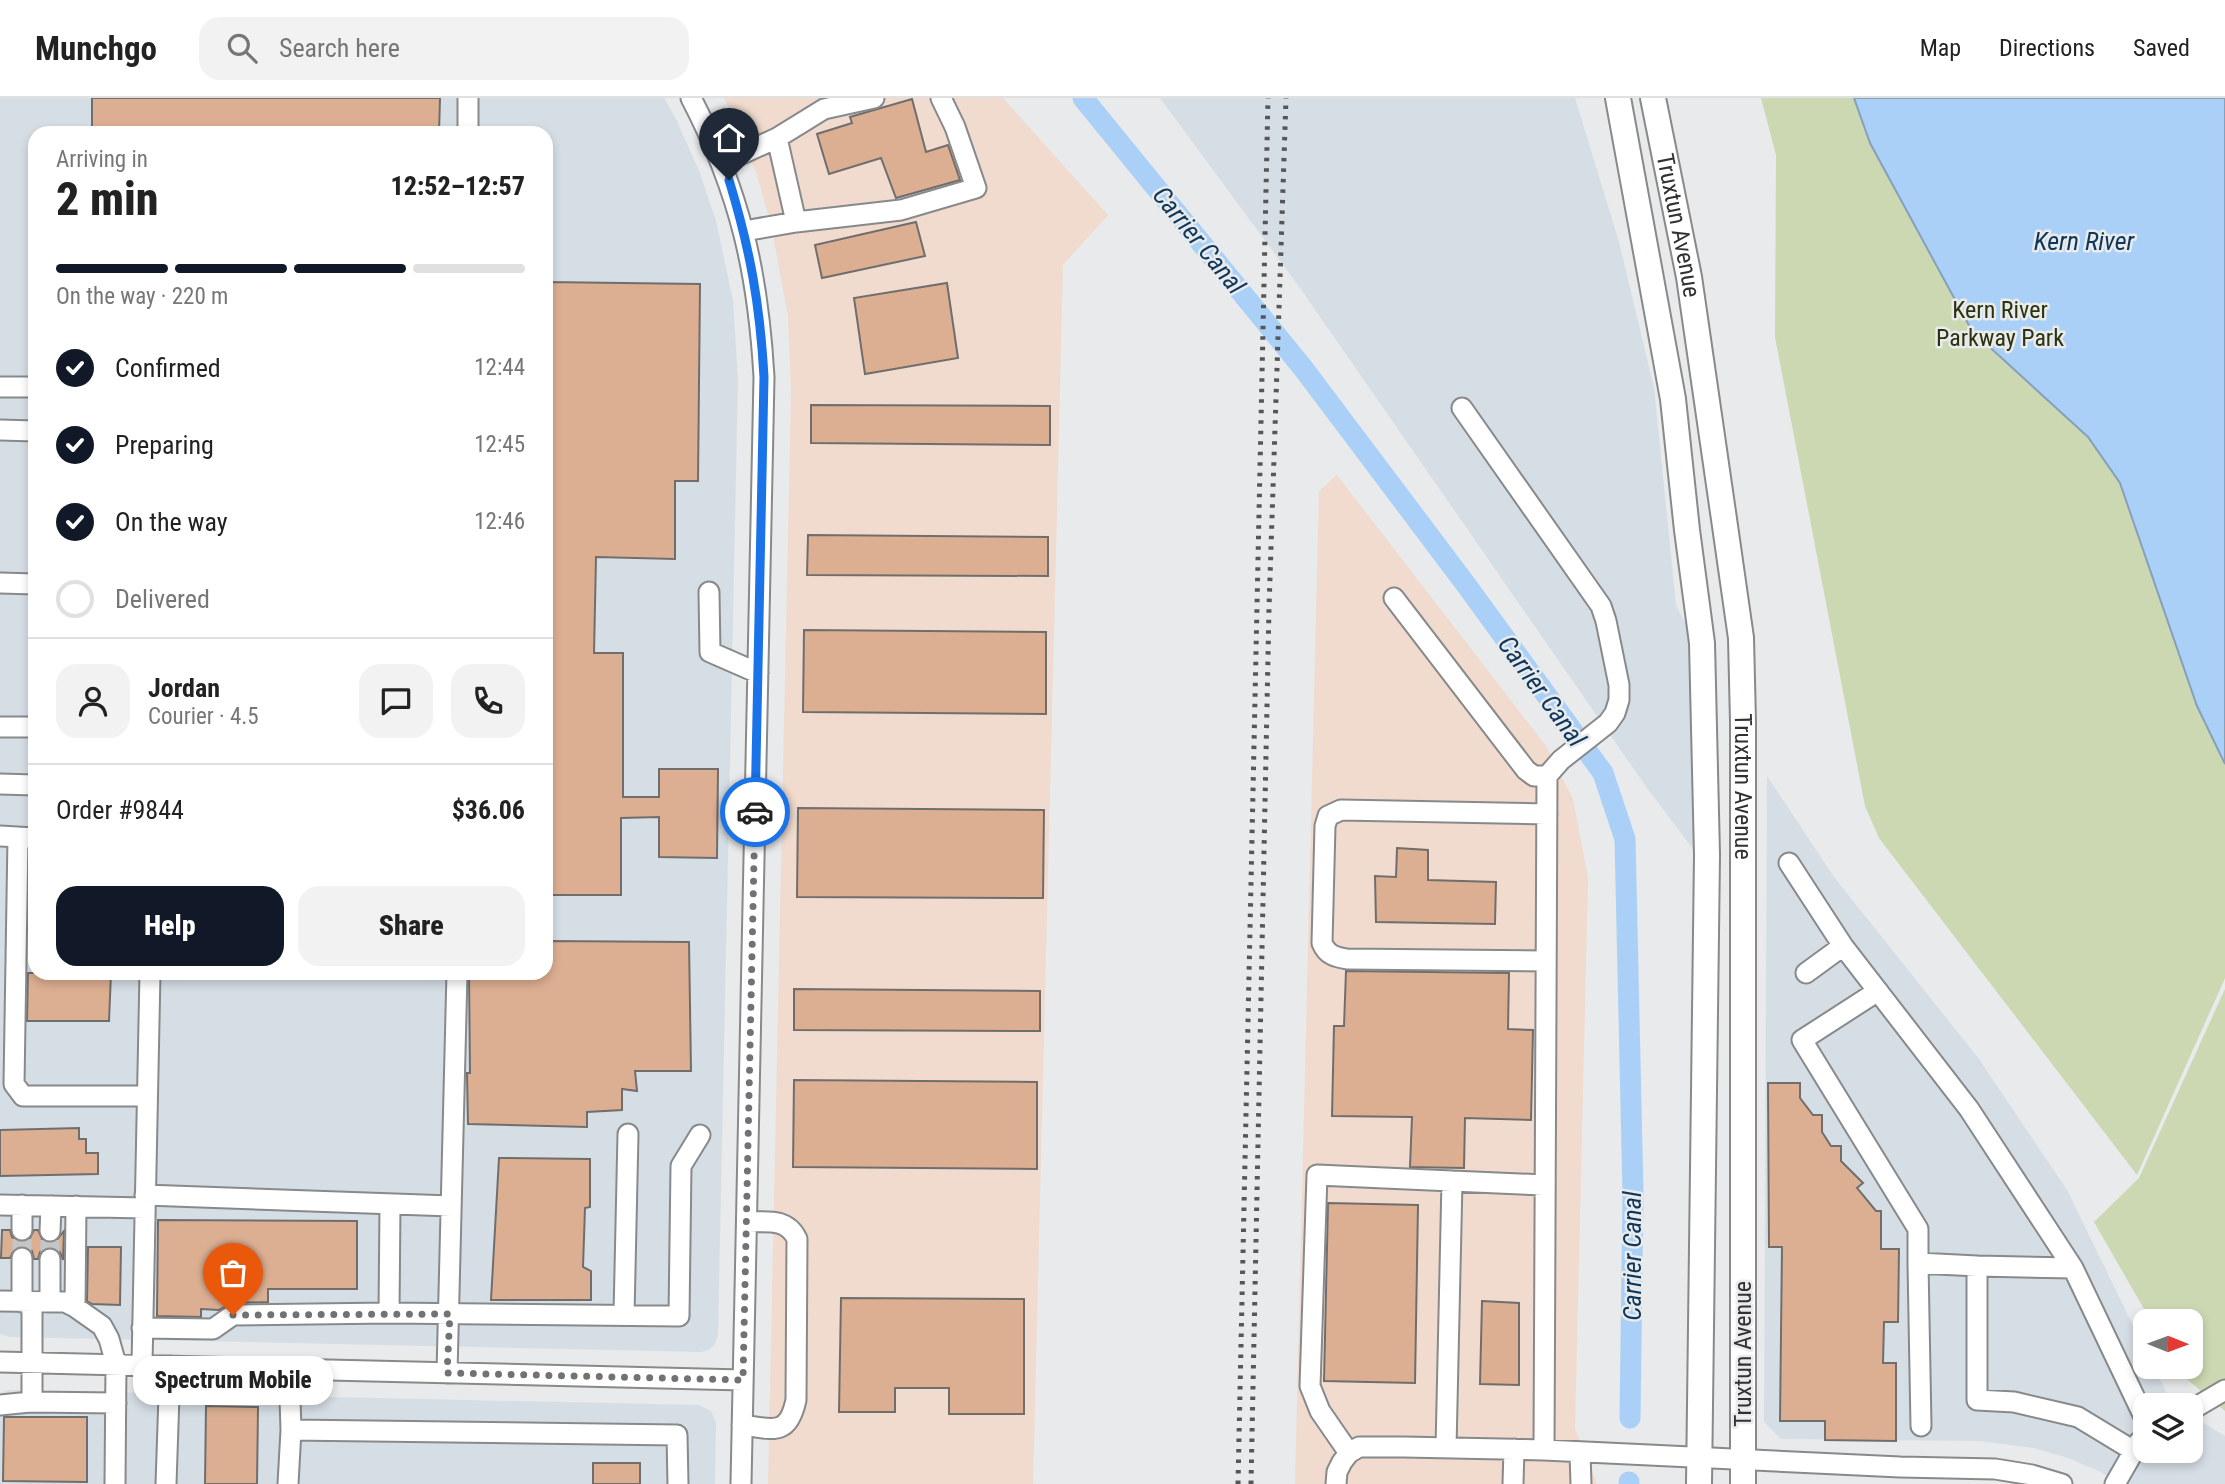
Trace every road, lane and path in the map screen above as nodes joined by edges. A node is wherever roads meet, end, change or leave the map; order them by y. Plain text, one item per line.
1 (468, 98) edge
2 (691, 98) edge
3 (874, 98) edge
4 (941, 98) edge
5 (1618, 98) edge
6 (1653, 98) edge
7 (468, 126) edge
8 (777, 138) junction
9 (722, 163) junction
10 (796, 222) junction
11 (744, 231) junction
12 (0, 387) edge
13 (28, 387) edge
14 (1462, 408) dead end
15 (0, 430) edge
16 (28, 431) edge
17 (0, 583) edge
18 (28, 584) edge
19 (709, 593) dead end
20 (1394, 598) dead end
21 (758, 673) junction
22 (0, 727) edge
23 (28, 727) edge
24 (1547, 776) junction
25 (0, 784) edge
26 (28, 785) edge
27 (1547, 814) junction
28 (18, 837) edge
29 (1789, 863) dead end
30 (1843, 946) junction
31 (1546, 961) junction
32 (1805, 973) dead end
33 (150, 980) edge
34 (457, 980) edge
35 (1878, 991) junction
36 (7, 1084) edge
37 (147, 1096) junction
38 (628, 1134) dead end
39 (701, 1135) dead end
40 (1452, 1181) junction
41 (1544, 1185) junction
42 (145, 1201) junction
43 (390, 1204) junction
44 (0, 1205) edge
45 (22, 1205) junction
46 (51, 1206) junction
47 (76, 1206) junction
48 (451, 1206) junction
49 (747, 1222) junction
50 (22, 1230) tunnel mouth
51 (50, 1231) tunnel mouth
52 (22, 1258) tunnel mouth
53 (50, 1259) tunnel mouth
54 (1919, 1263) junction
55 (1977, 1266) junction
56 (2073, 1268) junction
57 (0, 1301) edge
58 (34, 1302) junction
59 (75, 1307) junction
60 (389, 1313) junction
61 (450, 1314) junction
62 (624, 1315) junction
63 (142, 1328) junction
64 (0, 1362) edge
65 (32, 1363) junction
66 (116, 1364) junction
67 (142, 1365) junction
68 (170, 1366) junction
69 (289, 1369) junction
70 (447, 1373) junction
71 (743, 1380) junction
72 (2225, 1390) edge
73 (2133, 1394) edge
74 (32, 1402) junction
75 (2203, 1402) edge
76 (116, 1403) junction
77 (0, 1405) edge
78 (742, 1425) junction
79 (1921, 1426) dead end
80 (291, 1430) junction
81 (2133, 1441) edge
82 (1447, 1448) junction
83 (1514, 1449) junction
84 (1544, 1450) junction
85 (1349, 1452) junction
86 (1580, 1453) junction
87 (2133, 1455) edge
88 (1699, 1458) junction
89 (1743, 1472) edge
90 (1900, 1476) edge
91 (1951, 1476) edge
92 (2002, 1477) edge
93 (115, 1484) edge
94 (166, 1484) edge
95 (288, 1484) edge
96 (678, 1484) edge
97 (741, 1484) edge
98 (1336, 1484) edge
99 (1513, 1484) edge
100 (1581, 1484) edge
101 (1699, 1484) edge
102 (2062, 1484) edge
103 (2115, 1484) edge

1 - 7 street
2 - 9 street
3 - 8 street
4 - 10 street
5 - 88 main road, Truxtun Avenue
6 - 89 main road, Truxtun Avenue
8 - 9 street
8 - 10 street
9 - 11 street
10 - 11 street
11 - 21 street
12 - 13 street
14 - 24 street
15 - 16 street
17 - 18 street
19 - 21 street
20 - 24 street
21 - 49 street
22 - 23 street
24 - 27 street
25 - 26 street
27 - 31 street
27 - 31 street
28 - 36 street
29 - 30 street
30 - 32 street
30 - 35 street
31 - 41 street
33 - 37 street
34 - 48 street
35 - 54 street
35 - 56 street
36 - 37 street
37 - 42 street
38 - 62 street
39 - 62 street
40 - 41 street
40 - 82 street
40 - 85 street
41 - 84 street
42 - 43 street
42 - 47 street
42 - 63 street
43 - 48 street
43 - 60 street
44 - 45 street
45 - 46 street
45 - 50 street
46 - 47 street
46 - 51 street
47 - 59 street
48 - 61 street
49 - 71 street
49 - 78 street
52 - 58 street
53 - 58 street
54 - 55 street
54 - 79 street
55 - 56 street
55 - 81 street
56 - 73 street
57 - 58 street
58 - 59 street
58 - 65 street
59 - 66 street
60 - 61 street
60 - 63 street
61 - 62 street
61 - 70 street
63 - 67 street
64 - 65 street
65 - 66 street
65 - 74 street
66 - 67 street
66 - 76 street
67 - 68 street
68 - 69 street
68 - 94 street
69 - 70 street
69 - 80 street
70 - 71 street
71 - 78 street
72 - 75 street
74 - 76 street
74 - 77 street
76 - 93 street
78 - 97 street
80 - 95 street
80 - 96 street
82 - 83 street
82 - 85 street
83 - 84 street
83 - 99 street
84 - 86 street
85 - 98 street
86 - 88 street
86 - 100 street
87 - 103 street
88 - 89 street
88 - 101 main road, Truxtun Avenue
89 - 90 street
90 - 91 street
91 - 92 street
92 - 102 street

